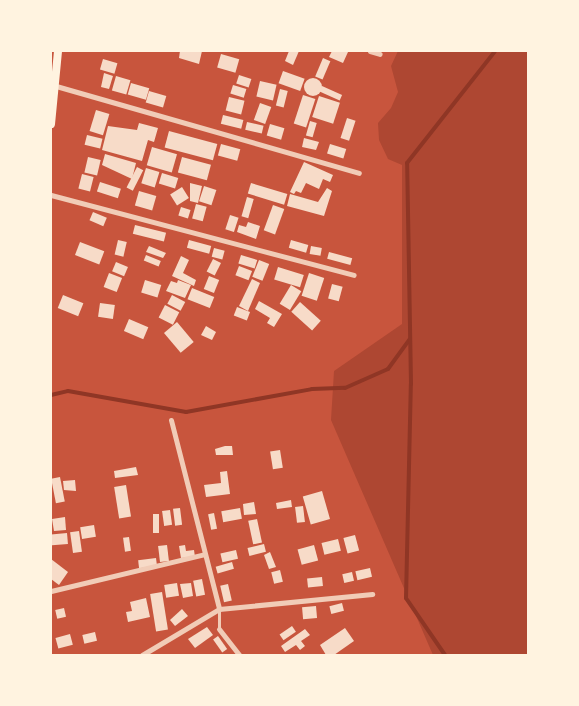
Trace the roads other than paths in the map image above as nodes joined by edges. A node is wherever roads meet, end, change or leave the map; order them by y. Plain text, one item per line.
1 (58, 51) edge
2 (370, 51) edge
3 (380, 54) dead end
4 (56, 86) junction
5 (51, 124) edge
6 (359, 173) dead end
7 (51, 195) edge
8 (354, 275) dead end
9 (171, 420) dead end
10 (205, 554) junction
11 (51, 591) edge
12 (372, 594) dead end
13 (219, 609) junction
14 (219, 629) joint
15 (142, 655) edge
16 (238, 655) edge

1 - 4 main road
2 - 3 street
4 - 5 main road
4 - 6 street
7 - 8 street
9 - 10 street
10 - 11 street
10 - 13 street
12 - 13 street
13 - 14 lane
13 - 15 street
14 - 16 street

